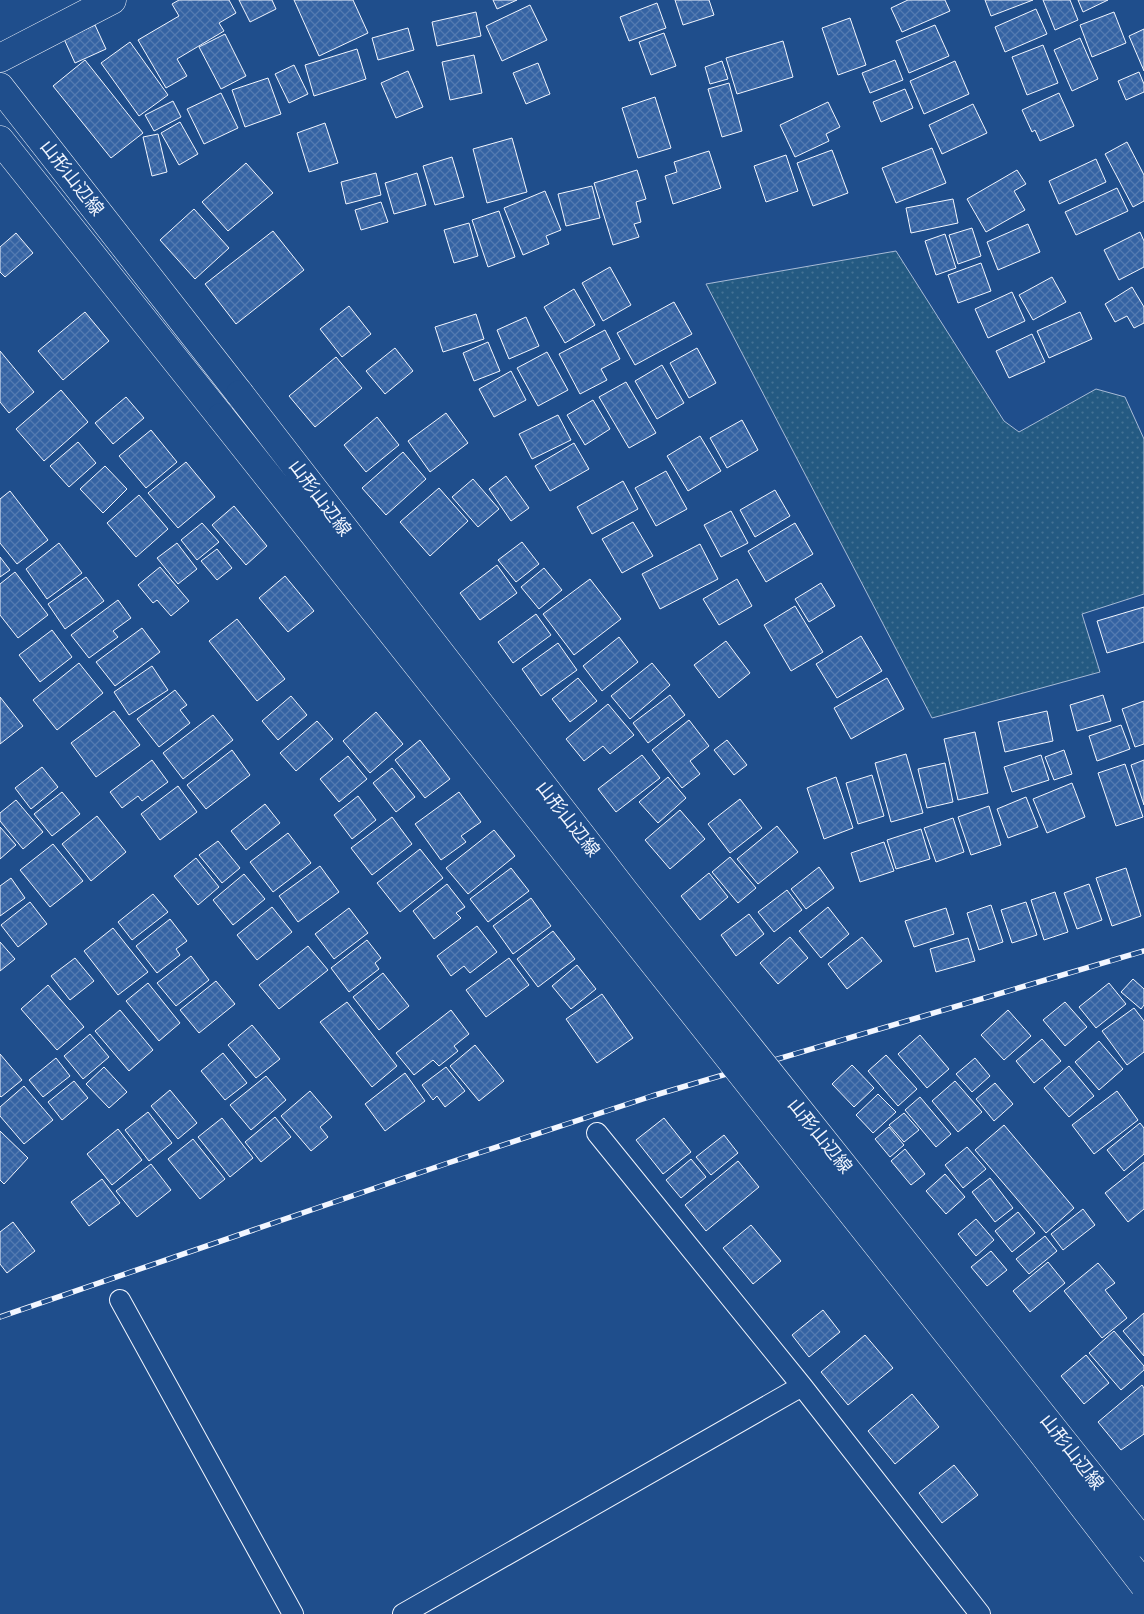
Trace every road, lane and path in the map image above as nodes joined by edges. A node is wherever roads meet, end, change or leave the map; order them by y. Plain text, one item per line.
1 (112, 0) edge
2 (0, 58) edge
3 (0, 87) edge
4 (0, 140) edge
5 (597, 1133) dead end
6 (120, 1300) dead end
7 (802, 1386) junction
8 (1144, 1544) edge
9 (1144, 1585) edge
10 (294, 1614) edge
11 (402, 1614) edge
12 (980, 1614) edge

1 - 2 main road
3 - 8 main road, 山形山辺線, bridge
4 - 9 main road, 山形山辺線, bridge
5 - 7 street
6 - 10 street
7 - 11 street
7 - 12 street

